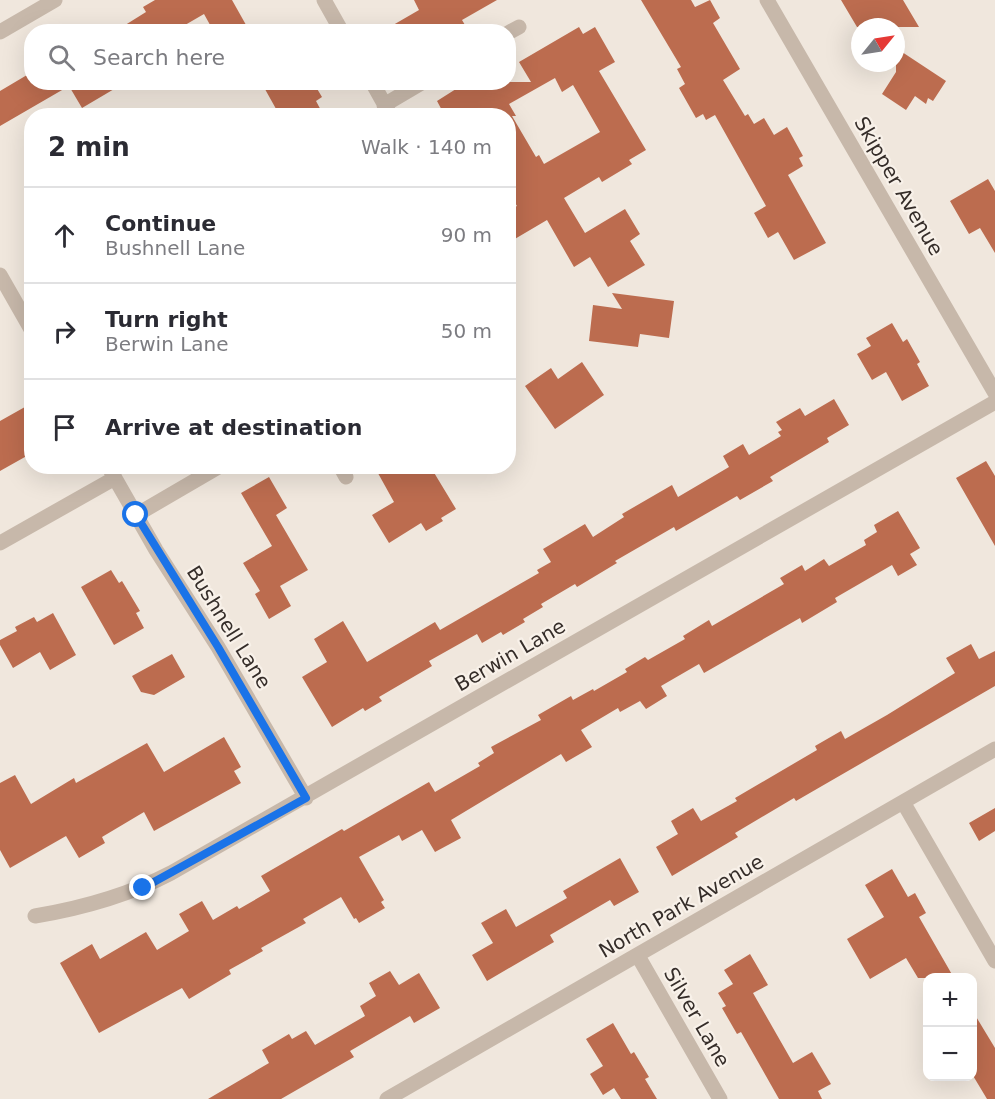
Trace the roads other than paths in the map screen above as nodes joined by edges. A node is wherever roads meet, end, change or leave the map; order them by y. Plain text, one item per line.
1 (55, 0) edge
2 (324, 0) edge
3 (767, 0) edge
4 (338, 24) edge
5 (0, 32) edge
6 (376, 90) edge
7 (413, 90) edge
8 (386, 108) edge
9 (390, 108) edge
10 (0, 275) edge
11 (24, 317) edge
12 (995, 393) edge
13 (995, 402) edge
14 (108, 474) edge
15 (112, 474) edge
16 (206, 474) edge
17 (136, 515) junction
18 (0, 543) edge
19 (995, 749) edge
20 (306, 798) junction
21 (903, 802) junction
22 (35, 916) dead end
23 (638, 956) junction
24 (995, 961) edge
25 (387, 1099) edge
26 (720, 1099) edge

1 - 5 street
2 - 4 street
3 - 12 street, Skipper Avenue
6 - 8 street
7 - 9 street
10 - 11 street
13 - 20 street, Berwin Lane
14 - 18 street, Bushnell Lane
15 - 17 street, Bushnell Lane
16 - 17 street
17 - 20 street, Bushnell Lane
19 - 21 street, North Park Avenue
20 - 22 street, Berwin Lane
21 - 23 street, North Park Avenue
21 - 24 street
23 - 25 street, North Park Avenue
23 - 26 street, Silver Lane

